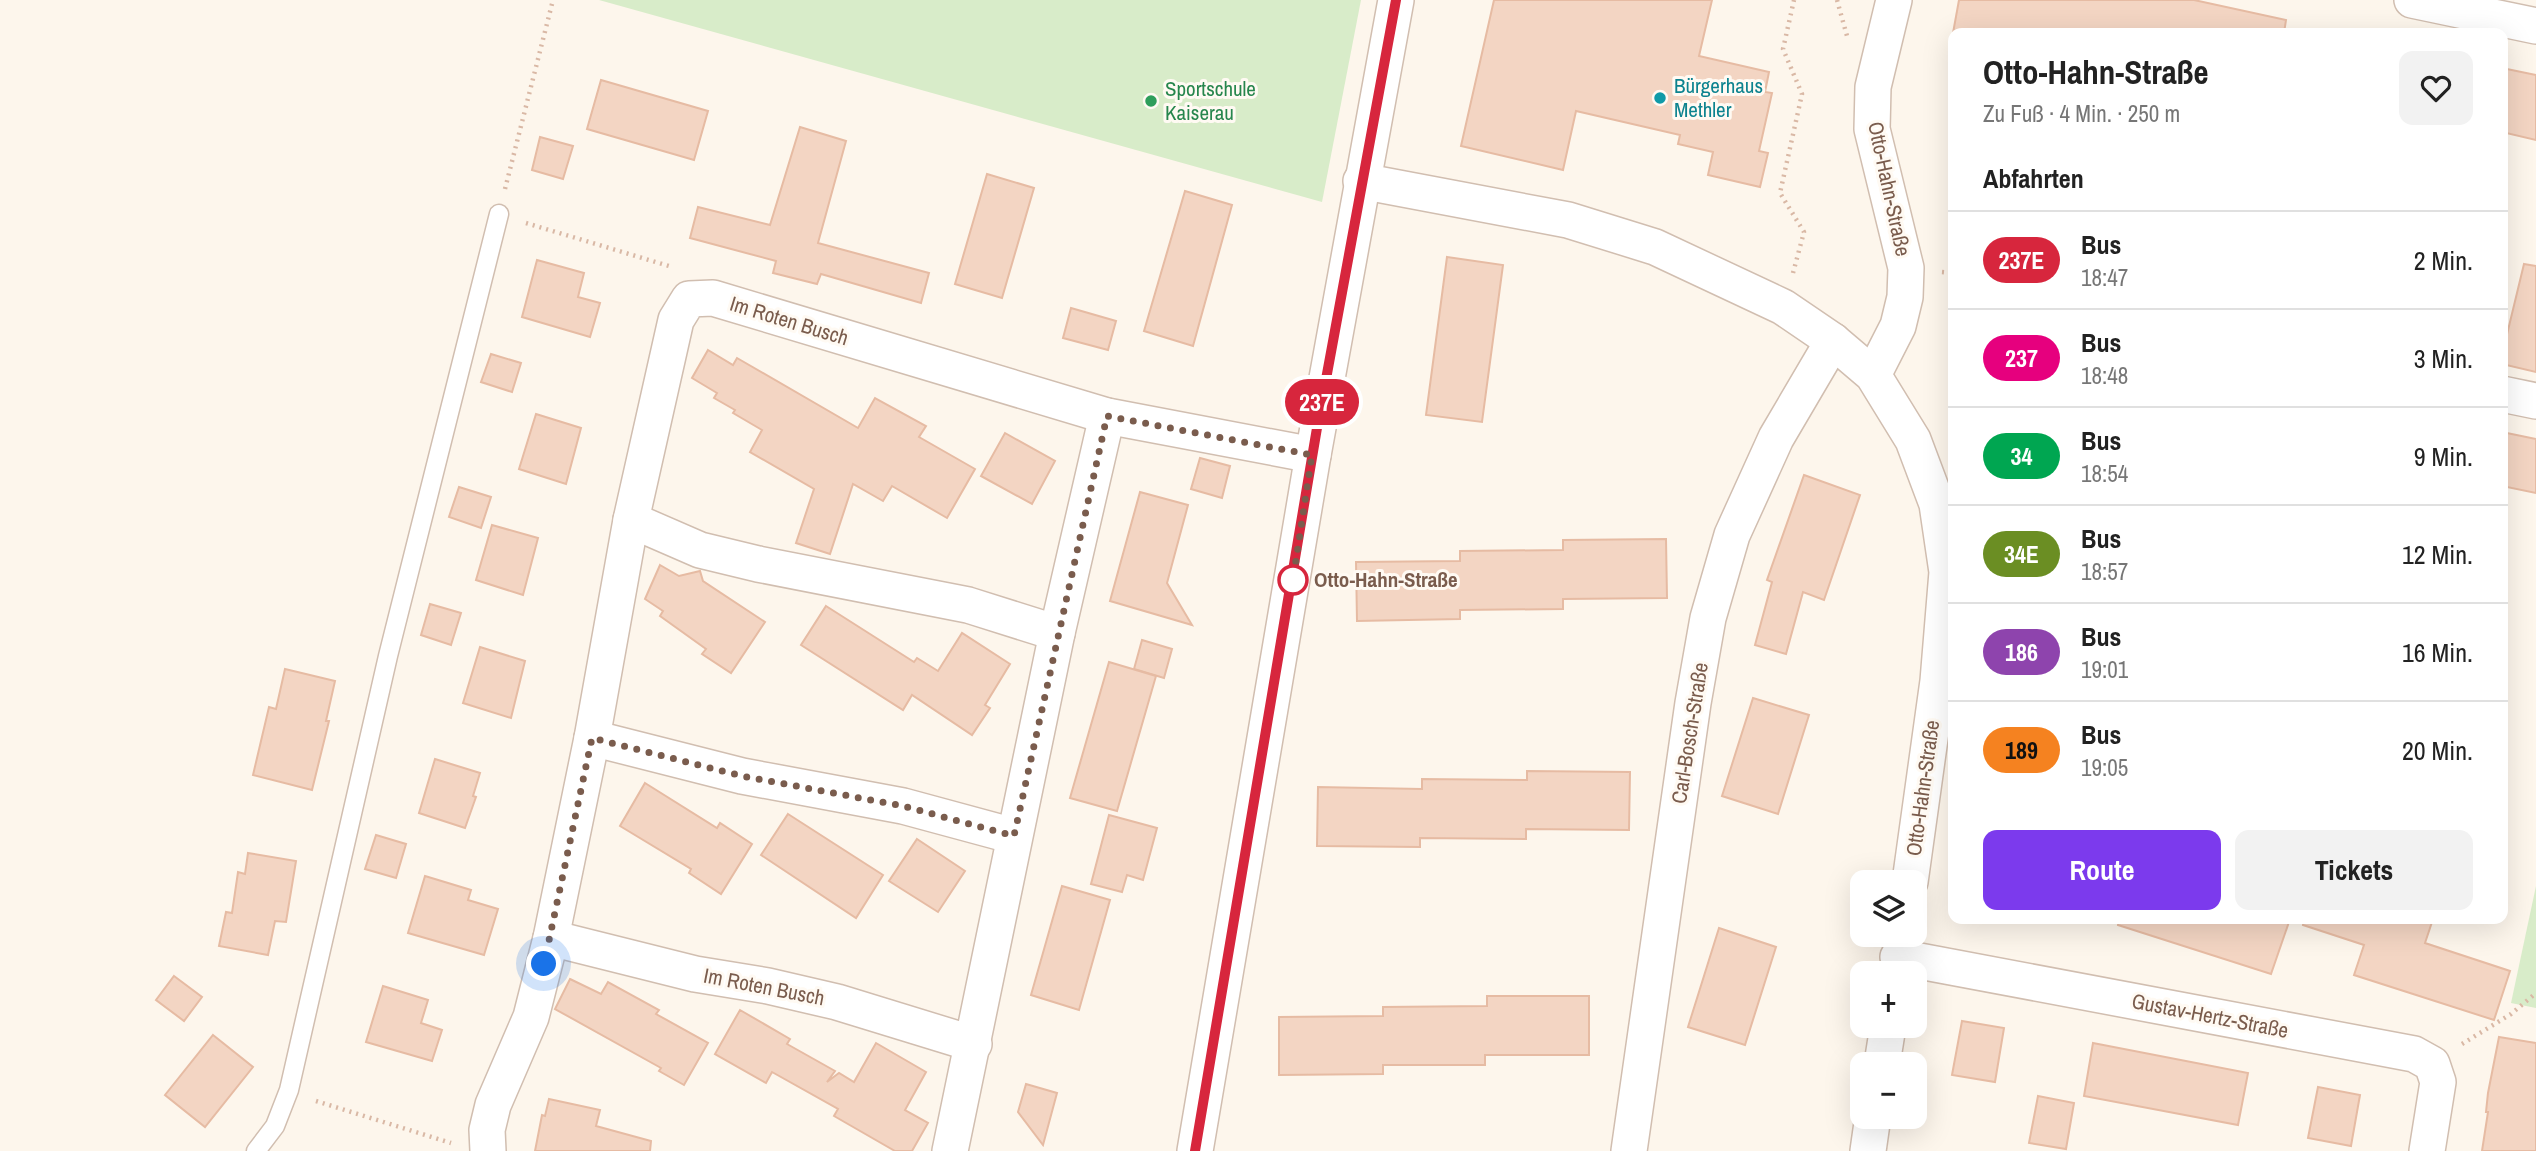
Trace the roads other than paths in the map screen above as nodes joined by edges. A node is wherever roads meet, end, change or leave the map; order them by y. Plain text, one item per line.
1 (1396, 0) edge
2 (1894, 0) edge
3 (2413, 0) edge
4 (2536, 26) edge
5 (1362, 181) junction
6 (499, 214) road end
7 (1833, 341) junction
8 (1874, 375) junction
9 (2508, 395) edge
10 (2536, 401) edge
11 (1107, 416) junction
12 (1312, 455) junction
13 (631, 520) junction
14 (1057, 633) junction
15 (592, 738) junction
16 (1014, 836) junction
17 (1912, 870) edge
18 (551, 938) junction
19 (1898, 955) edge
20 (974, 1044) junction
21 (1871, 1129) edge
22 (256, 1151) edge
23 (487, 1151) edge
24 (950, 1151) edge
25 (1195, 1151) edge
26 (1629, 1151) edge
27 (1868, 1151) edge
28 (2427, 1151) edge

1 - 5 street
2 - 8 street, Otto-Hahn-Straße
3 - 4 street
5 - 7 street, Otto-Hahn-Straße
5 - 12 street
6 - 22 lane
7 - 8 street, Otto-Hahn-Straße
7 - 26 street, Carl-Bosch-Straße
8 - 17 street, Otto-Hahn-Straße
9 - 10 street
11 - 12 street, Im Roten Busch
11 - 13 street, Im Roten Busch
11 - 14 street
12 - 25 street
13 - 14 street
13 - 15 street
14 - 16 street
15 - 16 street
15 - 18 street
16 - 20 street
18 - 20 street, Im Roten Busch
18 - 23 street
19 - 28 street, Gustav-Hertz-Straße
20 - 24 street
21 - 27 street

